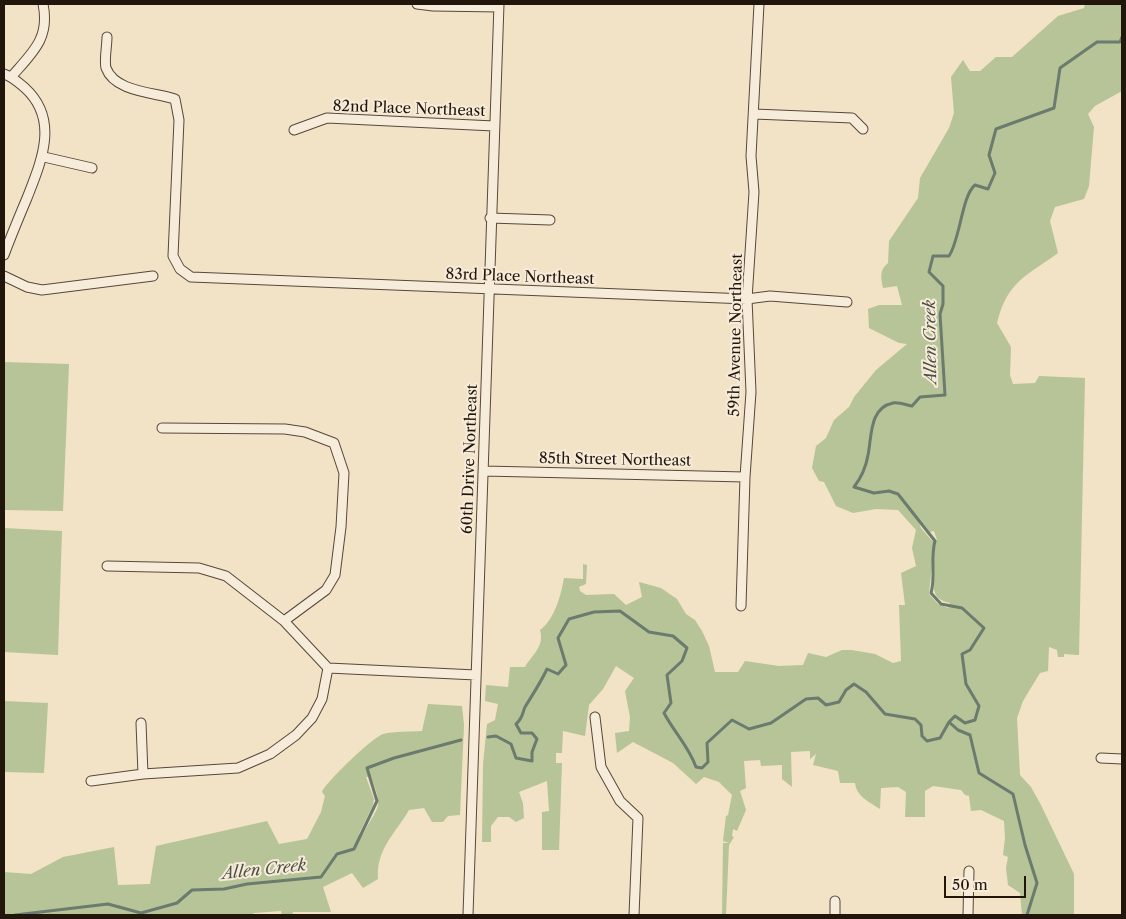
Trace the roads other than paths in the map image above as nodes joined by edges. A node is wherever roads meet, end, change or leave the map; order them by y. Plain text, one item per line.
1 (43, 4) edge
2 (417, 4) edge
3 (759, 4) edge
4 (499, 5) edge
5 (107, 37) dead end
6 (8, 75) edge
7 (754, 114) junction
8 (494, 126) junction
9 (863, 129) dead end
10 (294, 130) dead end
11 (44, 157) junction
12 (92, 168) dead end
13 (490, 218) junction
14 (550, 220) dead end
15 (4, 255) edge
16 (4, 276) edge
17 (153, 276) dead end
18 (488, 289) junction
19 (748, 299) junction
20 (847, 302) dead end
21 (162, 428) dead end
22 (484, 471) junction
23 (745, 477) junction
24 (107, 566) dead end
25 (742, 606) dead end
26 (284, 621) junction
27 (328, 668) junction
28 (476, 675) junction
29 (595, 717) dead end
30 (141, 723) dead end
31 (1102, 758) dead end
32 (1122, 760) edge
33 (143, 774) junction
34 (91, 782) dead end
35 (969, 870) dead end
36 (835, 900) dead end
37 (468, 915) edge
38 (634, 915) edge
39 (835, 915) edge
40 (968, 915) edge

1 - 6 street
2 - 4 street
3 - 7 street, 59th Avenue Northeast
4 - 8 street, 60th Drive Northeast
5 - 18 street, 83rd Place Northeast
6 - 11 street
7 - 9 street
7 - 19 street, 59th Avenue Northeast
8 - 10 street, 82nd Place Northeast
8 - 13 street, 60th Drive Northeast
11 - 12 street
11 - 15 street
13 - 14 street
13 - 18 street, 60th Drive Northeast
16 - 17 street
18 - 19 street, 83rd Place Northeast
18 - 22 street, 60th Drive Northeast
19 - 20 street, 83rd Place Northeast
19 - 23 street, 59th Avenue Northeast
21 - 26 street
22 - 23 street, 85th Street Northeast
22 - 28 street, 60th Drive Northeast
23 - 25 street, 59th Avenue Northeast
24 - 26 street
26 - 27 street
27 - 28 street
27 - 33 street
28 - 37 street, 60th Drive Northeast
29 - 38 street
30 - 33 street
31 - 32 street
33 - 34 street
35 - 40 street
36 - 39 street

